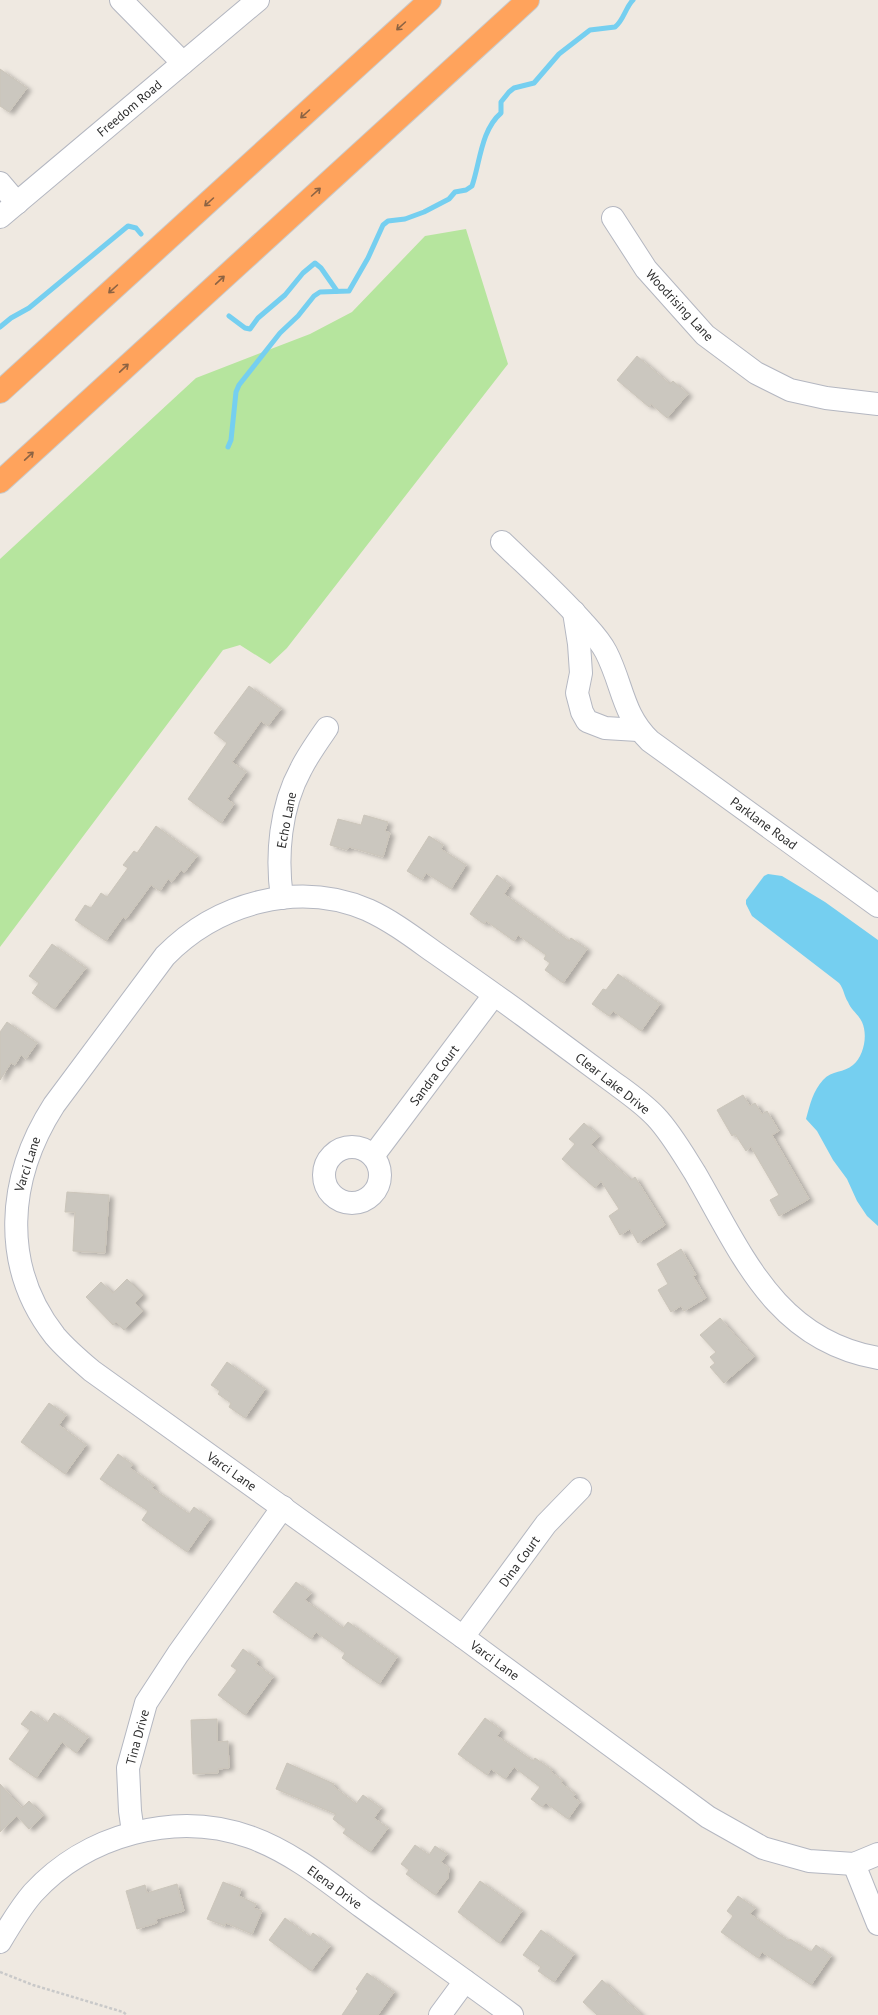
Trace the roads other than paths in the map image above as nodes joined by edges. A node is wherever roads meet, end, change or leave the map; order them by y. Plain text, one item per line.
1 (258, 0) edge
2 (430, 0) edge
3 (528, 0) edge
4 (125, 1) edge
5 (183, 63) junction
6 (0, 183) edge
7 (17, 203) junction
8 (0, 217) edge
9 (613, 218) dead end
10 (0, 392) edge
11 (878, 404) edge
12 (0, 482) edge
13 (502, 542) dead end
14 (574, 612) junction
15 (327, 728) dead end
16 (644, 736) junction
17 (291, 898) junction
18 (878, 906) edge
19 (494, 995) junction
20 (373, 1156) dead end
21 (6, 1238) edge
22 (878, 1358) edge
23 (580, 1489) dead end
24 (283, 1506) junction
25 (463, 1637) junction
26 (133, 1832) junction
27 (878, 1854) edge
28 (854, 1864) junction
29 (878, 1924) edge
30 (0, 1942) edge
31 (465, 1981) junction
32 (440, 2015) edge
33 (512, 2015) edge

1 - 5 street, Freedom Road
2 -> 10 highway
12 -> 3 highway
4 - 5 street
5 - 7 street, Freedom Road
6 - 7 street
7 - 8 street, Freedom Road
9 - 11 street, Woodrising Lane
13 - 14 street
14 - 16 street
14 - 16 street
15 - 17 street, Echo Lane
16 - 18 street, Parklane Road
17 - 19 street, Clear Lake Drive
17 - 21 street, Varci Lane
19 - 20 street, Sandra Court
19 - 22 street, Clear Lake Drive
21 - 24 street, Varci Lane
23 - 25 street, Dina Court
24 - 25 street, Varci Lane
24 - 26 street, Tina Drive
25 - 28 street, Varci Lane
26 - 30 street
26 - 31 street, Elena Drive
27 - 28 street
28 - 29 street
31 - 32 street
31 - 33 street, Elena Drive

